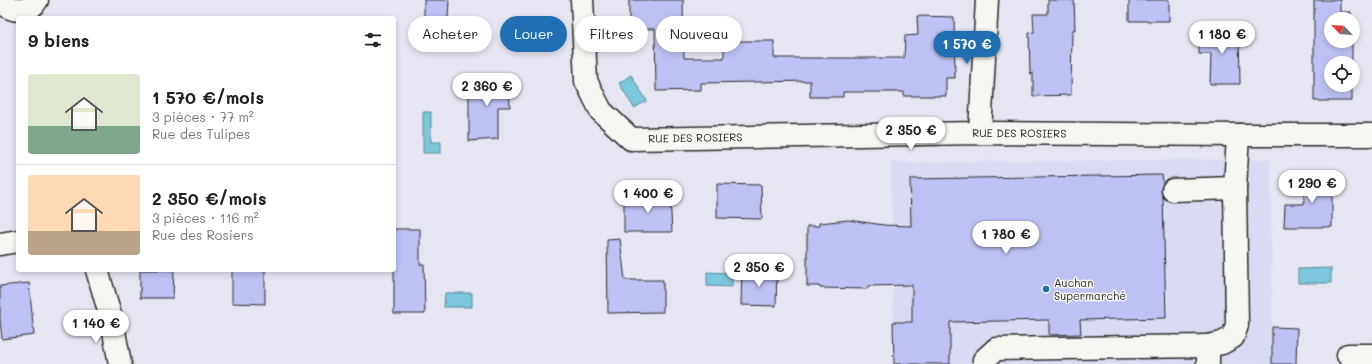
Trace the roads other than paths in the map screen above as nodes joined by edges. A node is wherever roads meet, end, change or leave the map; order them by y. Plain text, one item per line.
1 (1, 0) edge
2 (582, 0) edge
3 (987, 0) edge
4 (28, 9) edge
5 (980, 133) junction
6 (1238, 135) junction
7 (1372, 135) edge
8 (1235, 188) junction
9 (1173, 190) dead end
10 (16, 241) edge
11 (0, 244) edge
12 (98, 272) edge
13 (112, 321) junction
14 (1154, 355) edge
15 (1208, 355) edge
16 (1348, 355) dead end
17 (1372, 355) edge
18 (114, 364) edge
19 (120, 364) edge
20 (984, 364) edge

1 - 4 street
2 - 5 street, RUE DES ROSIERS
3 - 5 street
5 - 6 street, RUE DES ROSIERS
6 - 7 street, RUE DES ROSIERS
6 - 8 street
8 - 9 street
8 - 15 street
10 - 11 street
12 - 13 street
13 - 18 street
13 - 19 street
14 - 15 street
14 - 20 street
16 - 17 street

